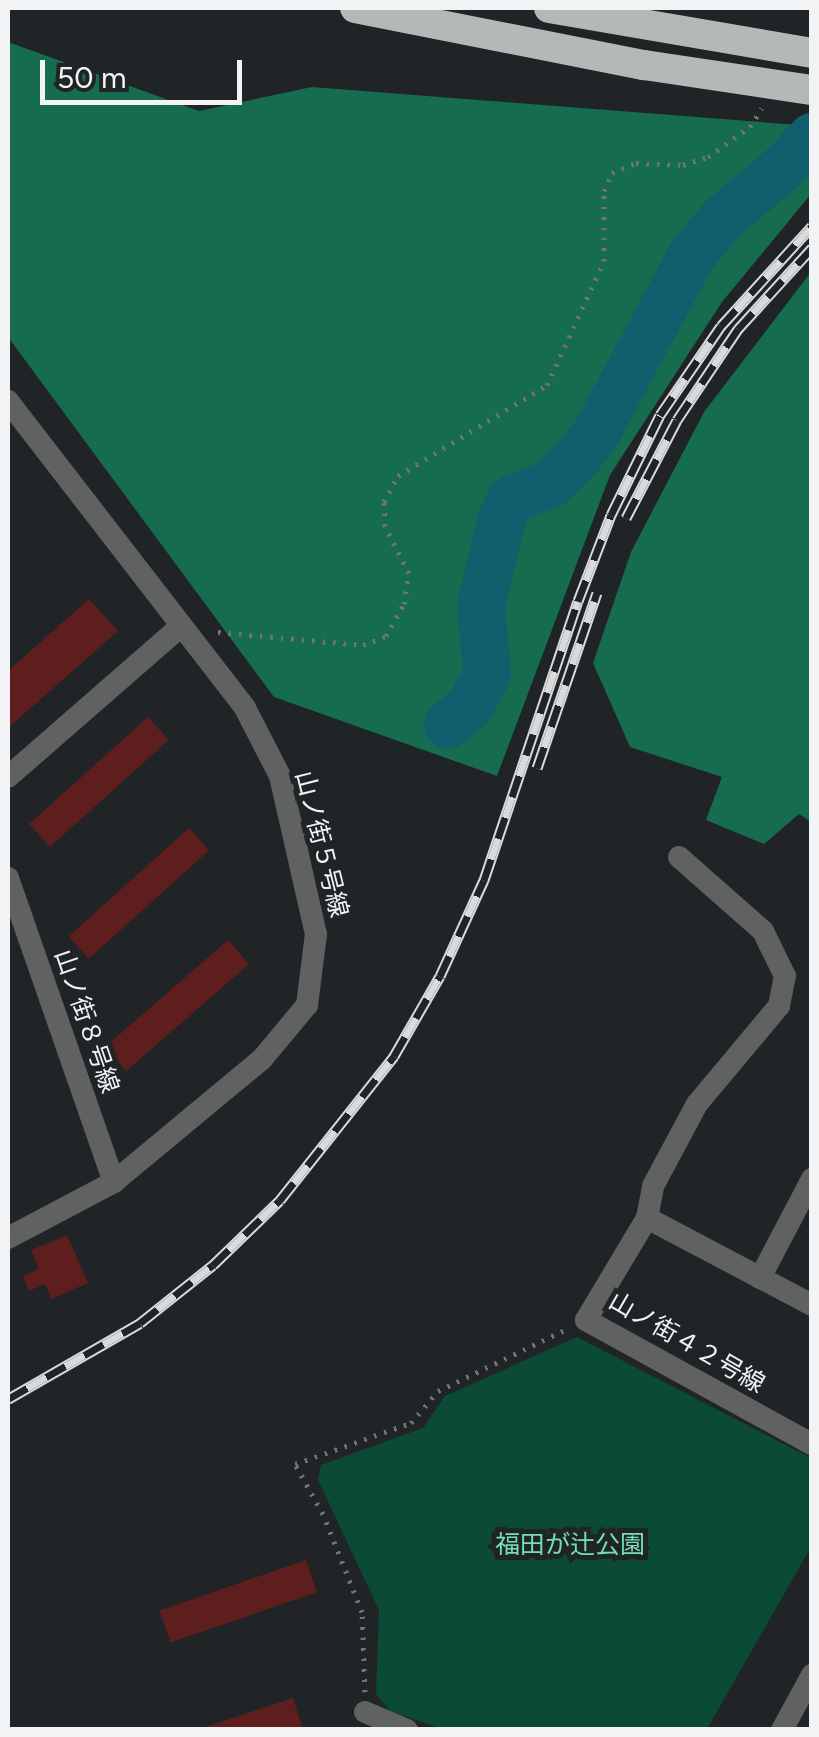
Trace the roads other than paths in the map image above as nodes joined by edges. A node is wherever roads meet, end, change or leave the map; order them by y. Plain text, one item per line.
1 (355, 8) edge
2 (549, 8) edge
3 (812, 52) edge
4 (812, 90) edge
5 (8, 401) edge
6 (180, 627) junction
7 (8, 777) edge
8 (679, 858) dead end
9 (8, 878) edge
10 (812, 1179) edge
11 (114, 1182) junction
12 (647, 1218) junction
13 (8, 1238) edge
14 (760, 1278) junction
15 (812, 1305) edge
16 (812, 1444) edge
17 (812, 1675) edge
18 (366, 1712) road end
19 (407, 1730) edge
20 (782, 1730) edge

1 - 4 highway
2 - 3 highway
5 - 6 street, 山ノ街５号線
6 - 7 street
6 - 11 street, 山ノ街５号線
8 - 12 street, 山ノ街４２号線
9 - 11 street, 山ノ街８号線
10 - 14 street
11 - 13 street, 山ノ街５号線
12 - 14 street
12 - 16 street, 山ノ街４２号線
14 - 15 street
17 - 20 street
18 - 19 street

